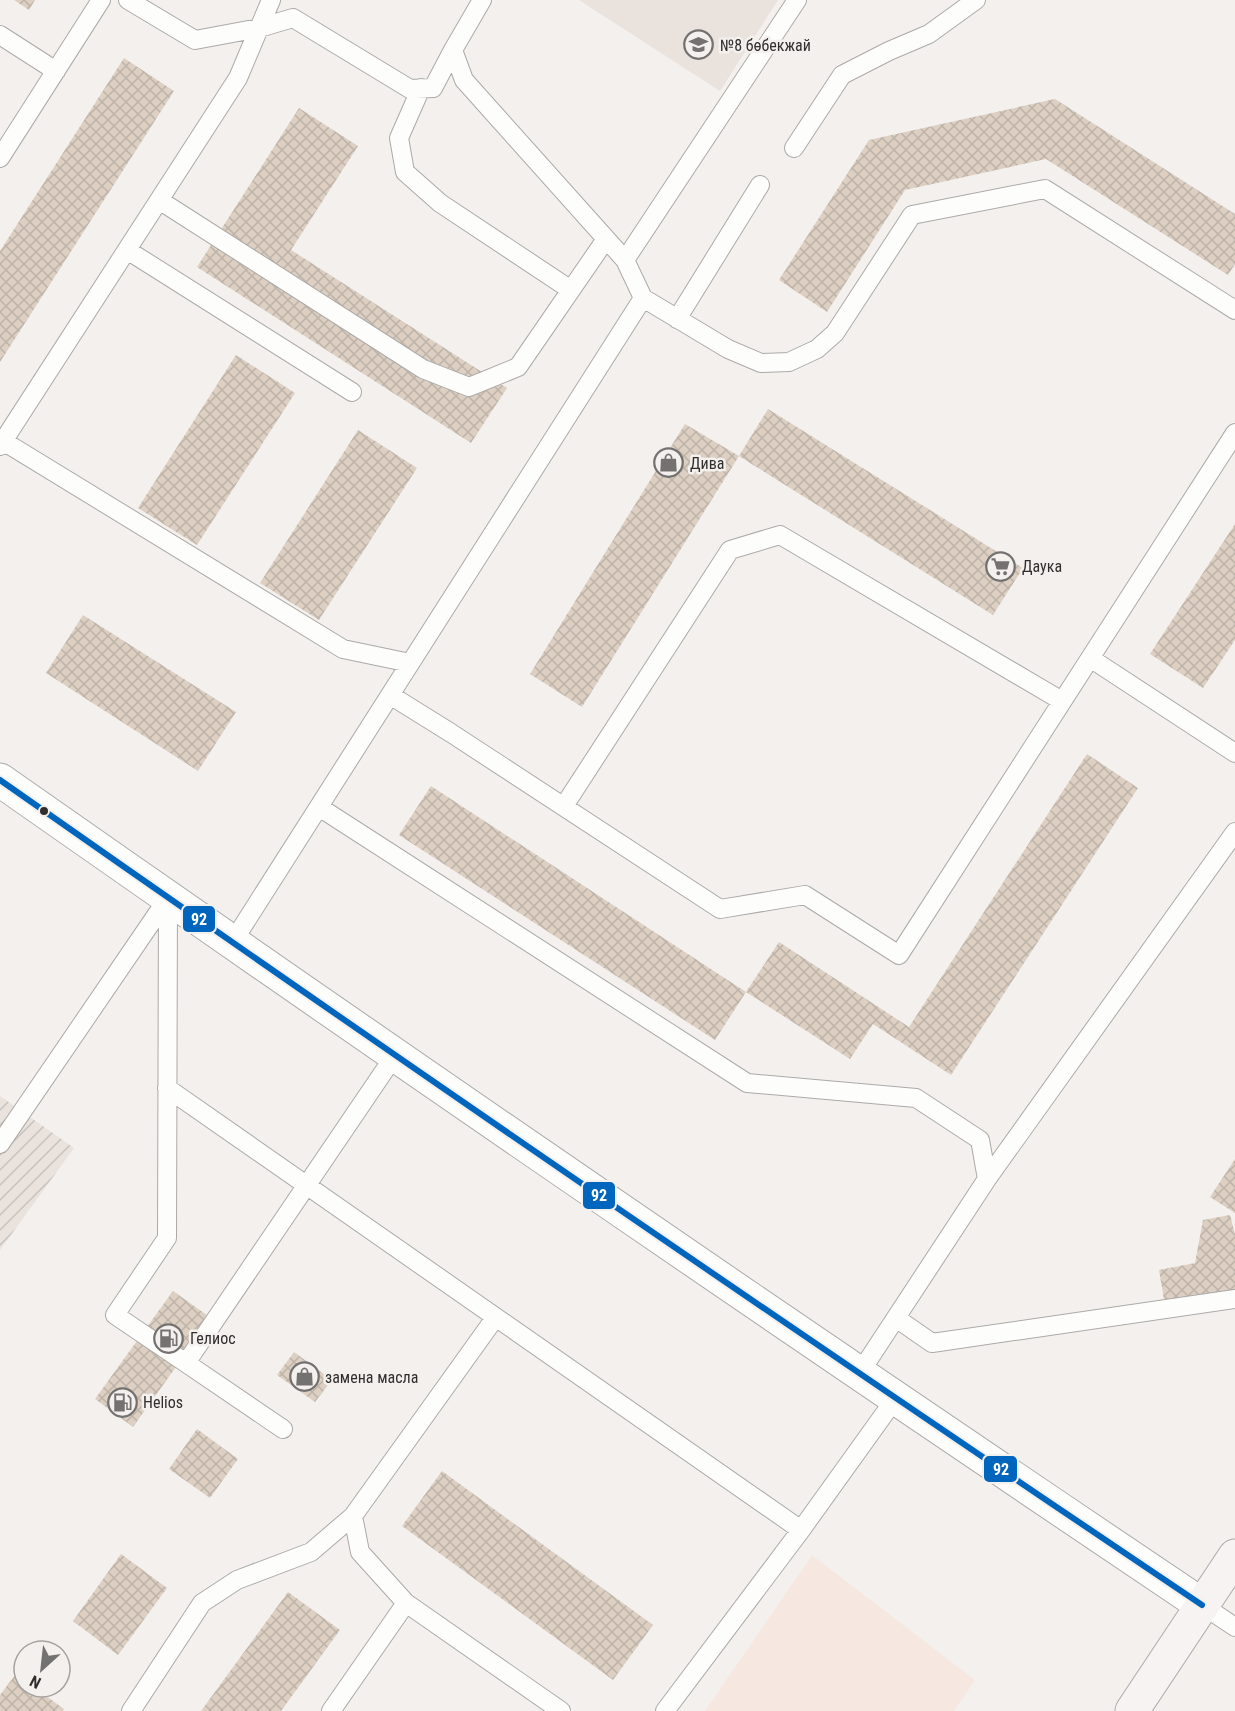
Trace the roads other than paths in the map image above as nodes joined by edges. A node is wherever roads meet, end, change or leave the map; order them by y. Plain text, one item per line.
1 (101, 0) edge
2 (128, 0) edge
3 (271, 0) edge
4 (482, 0) edge
5 (797, 0) edge
6 (976, 0) edge
7 (259, 28) junction
8 (0, 35) edge
9 (453, 50) junction
10 (56, 71) junction
11 (422, 88) junction
12 (794, 148) dead end
13 (0, 158) edge
14 (760, 185) dead end
15 (159, 200) junction
16 (606, 239) junction
17 (127, 250) junction
18 (625, 261) junction
19 (571, 290) junction
20 (643, 298) junction
21 (1235, 310) edge
22 (677, 319) junction
23 (352, 392) dead end
24 (1235, 433) edge
25 (2, 444) edge
26 (1090, 658) junction
27 (411, 663) junction
28 (390, 695) junction
29 (1062, 701) junction
30 (1235, 753) edge
31 (0, 780) edge
32 (564, 806) junction
33 (319, 807) junction
34 (1235, 832) edge
35 (168, 898) junction
36 (232, 943) junction
37 (395, 1055) junction
38 (167, 1088) junction
39 (0, 1144) edge
40 (987, 1179) junction
41 (307, 1186) junction
42 (1235, 1299) edge
43 (495, 1318) junction
44 (896, 1318) junction
45 (186, 1363) junction
46 (859, 1374) junction
47 (895, 1398) junction
48 (283, 1429) dead end
49 (353, 1516) junction
50 (801, 1530) junction
51 (1235, 1556) edge
52 (406, 1603) junction
53 (1202, 1605) junction
54 (1235, 1627) edge
55 (131, 1711) edge
56 (331, 1711) edge
57 (561, 1711) edge
58 (665, 1711) edge
59 (1132, 1711) edge

1 - 10 lane
2 - 7 lane
3 - 7 lane
4 - 9 lane
5 - 18 lane
6 - 12 lane
7 - 11 lane
7 - 15 lane
8 - 10 lane
9 - 11 lane
9 - 16 lane
10 - 13 lane
11 - 19 lane
14 - 22 lane
15 - 17 lane
15 - 19 lane
16 - 18 lane
16 - 19 lane
17 - 23 lane
17 - 25 lane
18 - 20 lane
20 - 22 lane
20 - 27 lane
21 - 22 lane
24 - 26 lane
25 - 27 lane
26 - 29 lane
26 - 30 lane
27 - 28 lane
28 - 32 lane
28 - 33 lane
29 - 32 lane
29 - 32 lane
31 - 35 street
33 - 36 lane
33 - 40 lane
34 - 40 lane
35 - 36 street
35 - 38 lane
35 - 39 lane
36 - 37 street
37 - 41 lane
37 - 46 street
38 - 41 lane
38 - 45 lane
40 - 44 lane
41 - 43 lane
41 - 45 lane
42 - 44 lane
43 - 49 lane
43 - 50 lane
44 - 46 lane
45 - 48 lane
46 - 47 street
47 - 50 lane
47 - 53 street
49 - 52 lane
49 - 55 lane
50 - 58 lane
51 - 53 main road
52 - 56 lane
52 - 57 lane
53 - 54 lane
53 - 59 main road

